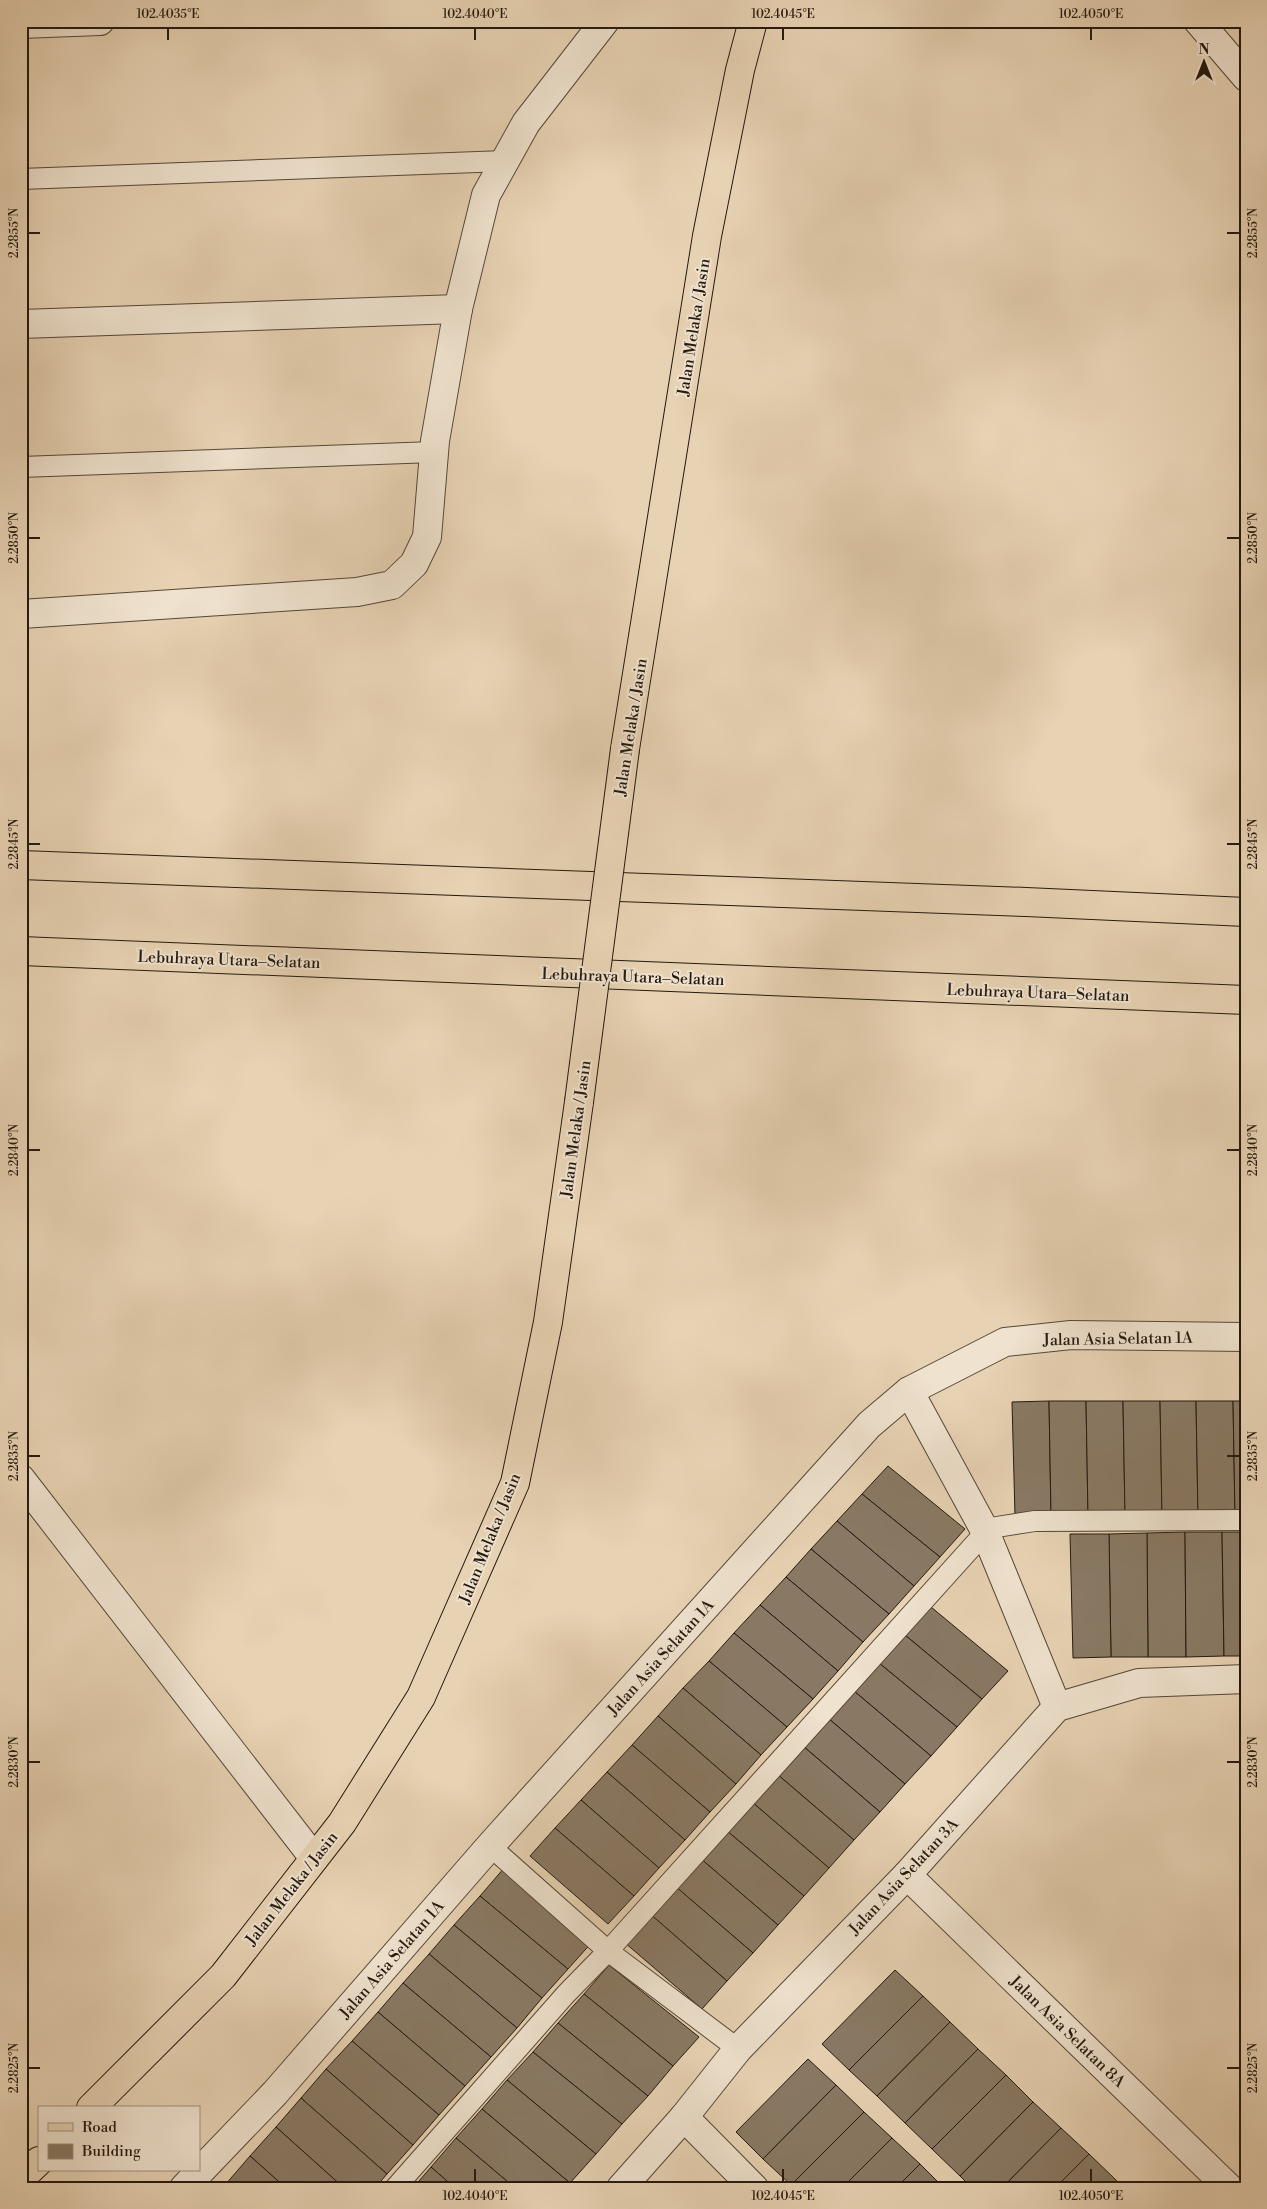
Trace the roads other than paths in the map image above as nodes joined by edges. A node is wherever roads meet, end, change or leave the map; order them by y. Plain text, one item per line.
1 (100, 21) edge
2 (605, 21) edge
3 (753, 21) edge
4 (1198, 21) edge
5 (21, 24) edge
6 (1246, 77) edge
7 (505, 161) junction
8 (21, 179) edge
9 (458, 309) junction
10 (21, 324) edge
11 (434, 452) junction
12 (21, 467) edge
13 (21, 614) edge
14 (21, 865) edge
15 (1246, 912) edge
16 (21, 951) edge
17 (1246, 1000) edge
18 (1246, 1338) edge
19 (909, 1391) junction
20 (21, 1479) edge
21 (1246, 1520) edge
22 (984, 1529) junction
23 (1246, 1680) edge
24 (1057, 1707) junction
25 (490, 1846) junction
26 (314, 1858) junction
27 (907, 1875) junction
28 (608, 1951) junction
29 (738, 2049) junction
30 (94, 2106) edge
31 (684, 2117) junction
32 (38, 2162) edge
33 (200, 2171) edge
34 (199, 2172) edge
35 (21, 2178) edge
36 (184, 2188) edge
37 (395, 2188) edge
38 (622, 2188) edge
39 (754, 2188) edge
40 (1230, 2188) edge

1 - 5 street
2 - 7 street
3 - 26 main road, Jalan Melaka / Jasin, bridge
4 - 6 street
7 - 8 lane
7 - 9 street
9 - 10 street
9 - 11 street
11 - 12 lane
11 - 13 street
14 - 15 main road
16 - 17 main road, Lebuhraya Utara–Selatan
18 - 19 street, Jalan Asia Selatan 1A
19 - 22 street
19 - 25 street, Jalan Asia Selatan 1A
20 - 26 street
21 - 22 lane
22 - 24 street
22 - 28 lane
23 - 24 street
24 - 27 street, Jalan Asia Selatan 3A
25 - 28 lane
25 - 33 street, Jalan Asia Selatan 1A
26 - 30 main road, Jalan Melaka / Jasin
27 - 29 street, Jalan Asia Selatan 3A
27 - 40 street, Jalan Asia Selatan 8A
28 - 29 lane
28 - 37 lane
29 - 31 street, Jalan Asia Selatan 3A
31 - 38 street, Jalan Asia Selatan 3A
31 - 39 street
32 - 35 main road
34 - 36 street, Jalan Asia Selatan 1A

